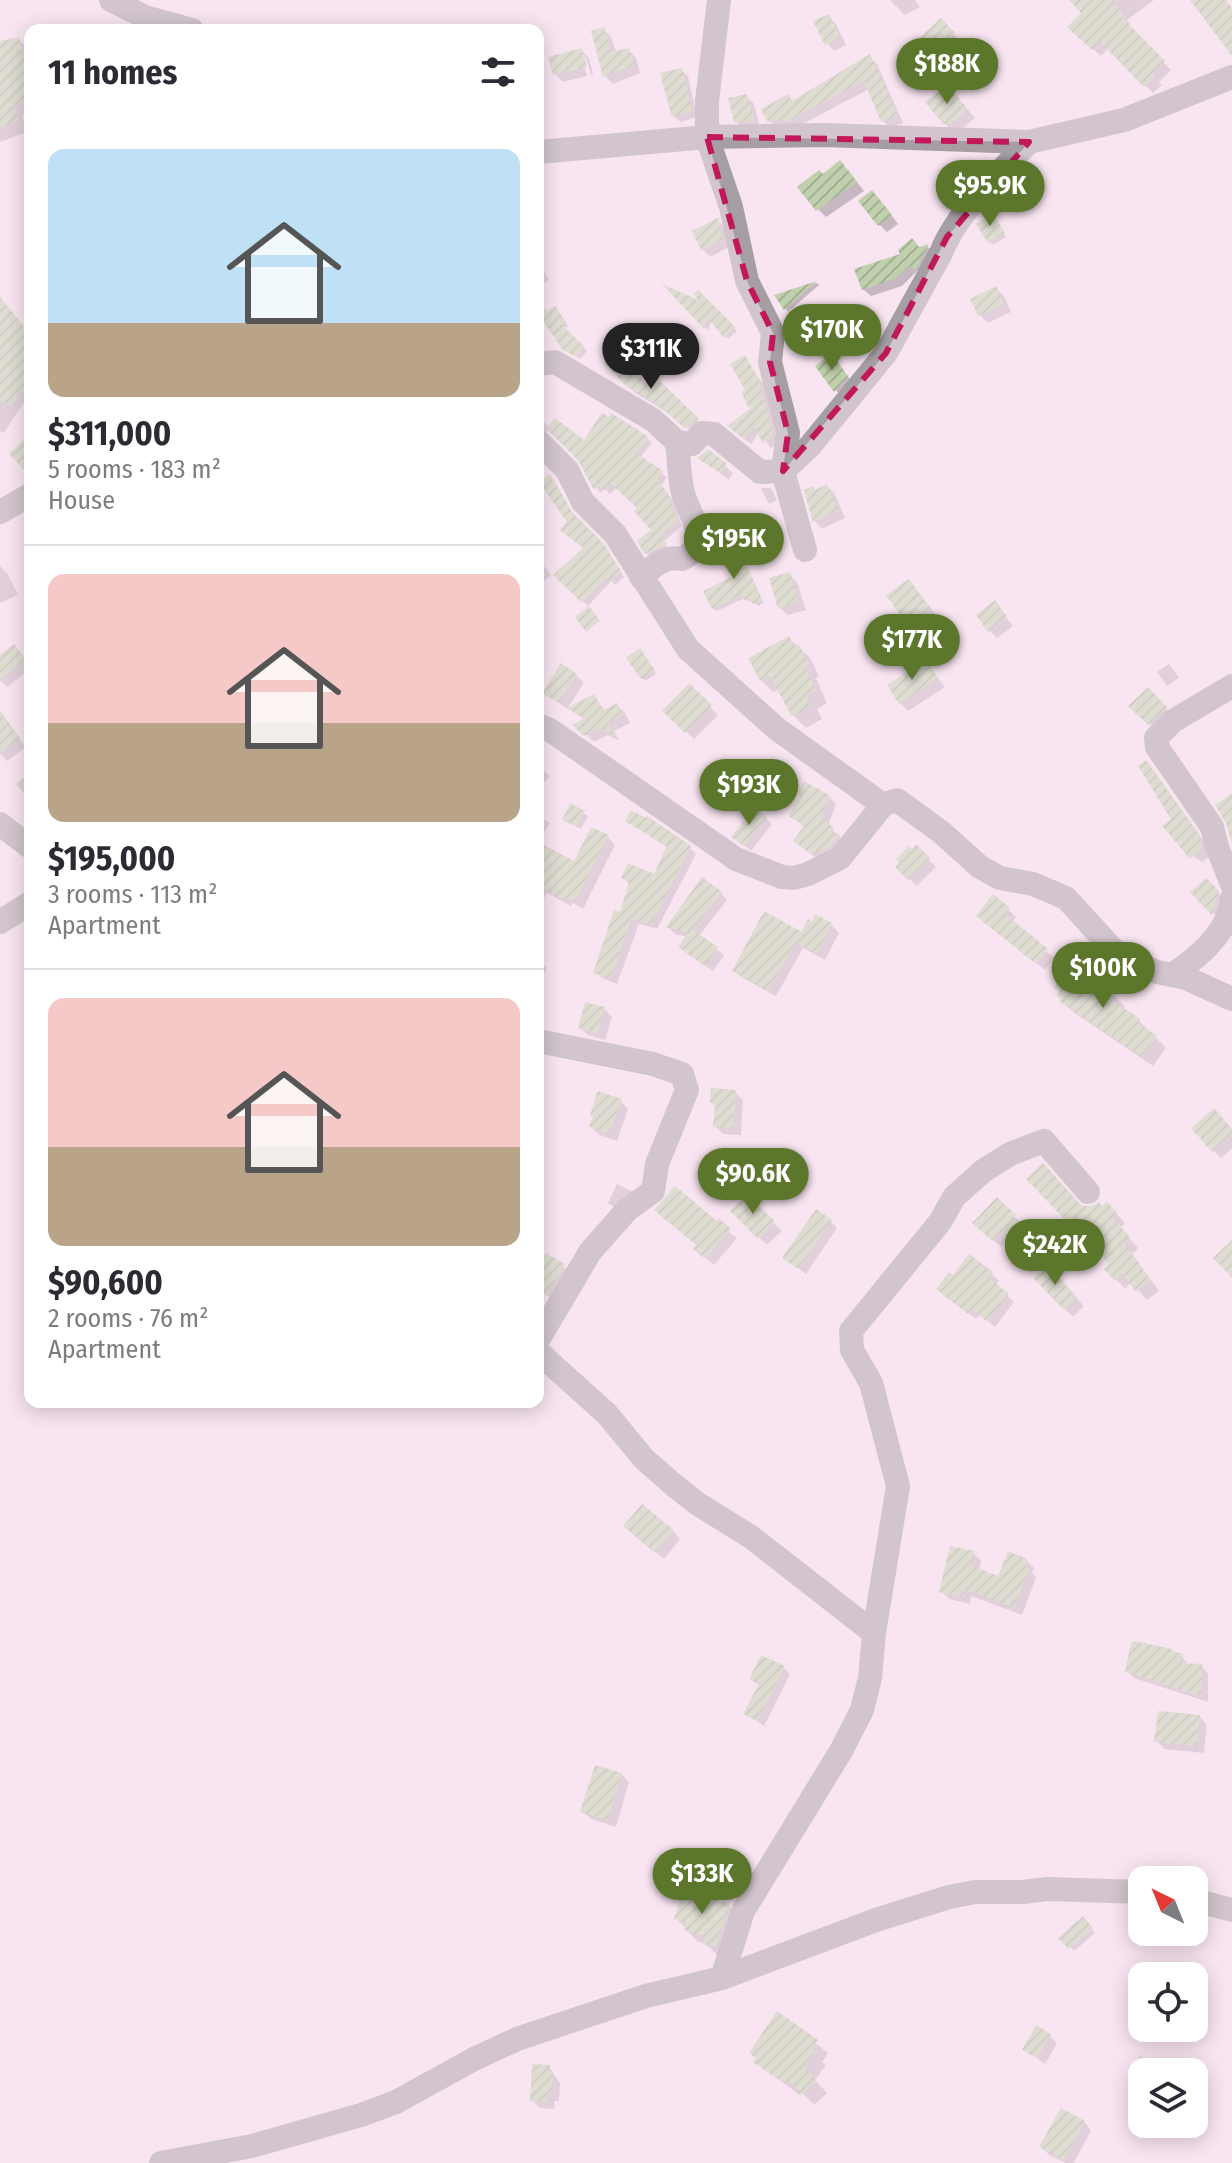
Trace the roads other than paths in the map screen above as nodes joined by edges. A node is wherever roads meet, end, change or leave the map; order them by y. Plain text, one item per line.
1 (111, 0) edge
2 (719, 0) edge
3 (170, 24) edge
4 (1232, 77) edge
5 (707, 137) junction
6 (1029, 142) junction
7 (544, 151) edge
8 (544, 363) edge
9 (677, 442) junction
10 (544, 447) edge
11 (783, 471) junction
12 (24, 498) edge
13 (0, 512) edge
14 (805, 550) dead end
15 (641, 577) junction
16 (1232, 686) edge
17 (544, 728) edge
18 (883, 805) junction
19 (0, 824) edge
20 (24, 842) edge
21 (1232, 884) edge
22 (1232, 898) edge
23 (24, 907) edge
24 (0, 922) edge
25 (1172, 975) junction
26 (1232, 999) edge
27 (544, 1042) edge
28 (1088, 1192) dead end
29 (544, 1330) edge
30 (544, 1357) edge
31 (874, 1633) junction
32 (1128, 1892) edge
33 (1208, 1904) edge
34 (1232, 1910) edge
35 (722, 1978) junction
36 (161, 2163) edge

1 - 3 street
2 - 5 street
4 - 6 street
5 - 6 street
5 - 7 street
5 - 11 street
6 - 11 street
8 - 9 street
9 - 11 street
9 - 15 street
10 - 15 street
11 - 14 street
12 - 13 street
15 - 18 street
16 - 21 street
17 - 18 street
18 - 25 street
19 - 20 street
22 - 25 street
23 - 24 street
25 - 26 street
27 - 29 street
28 - 31 street
30 - 31 street
31 - 35 street
32 - 35 street
33 - 34 street
35 - 36 street

